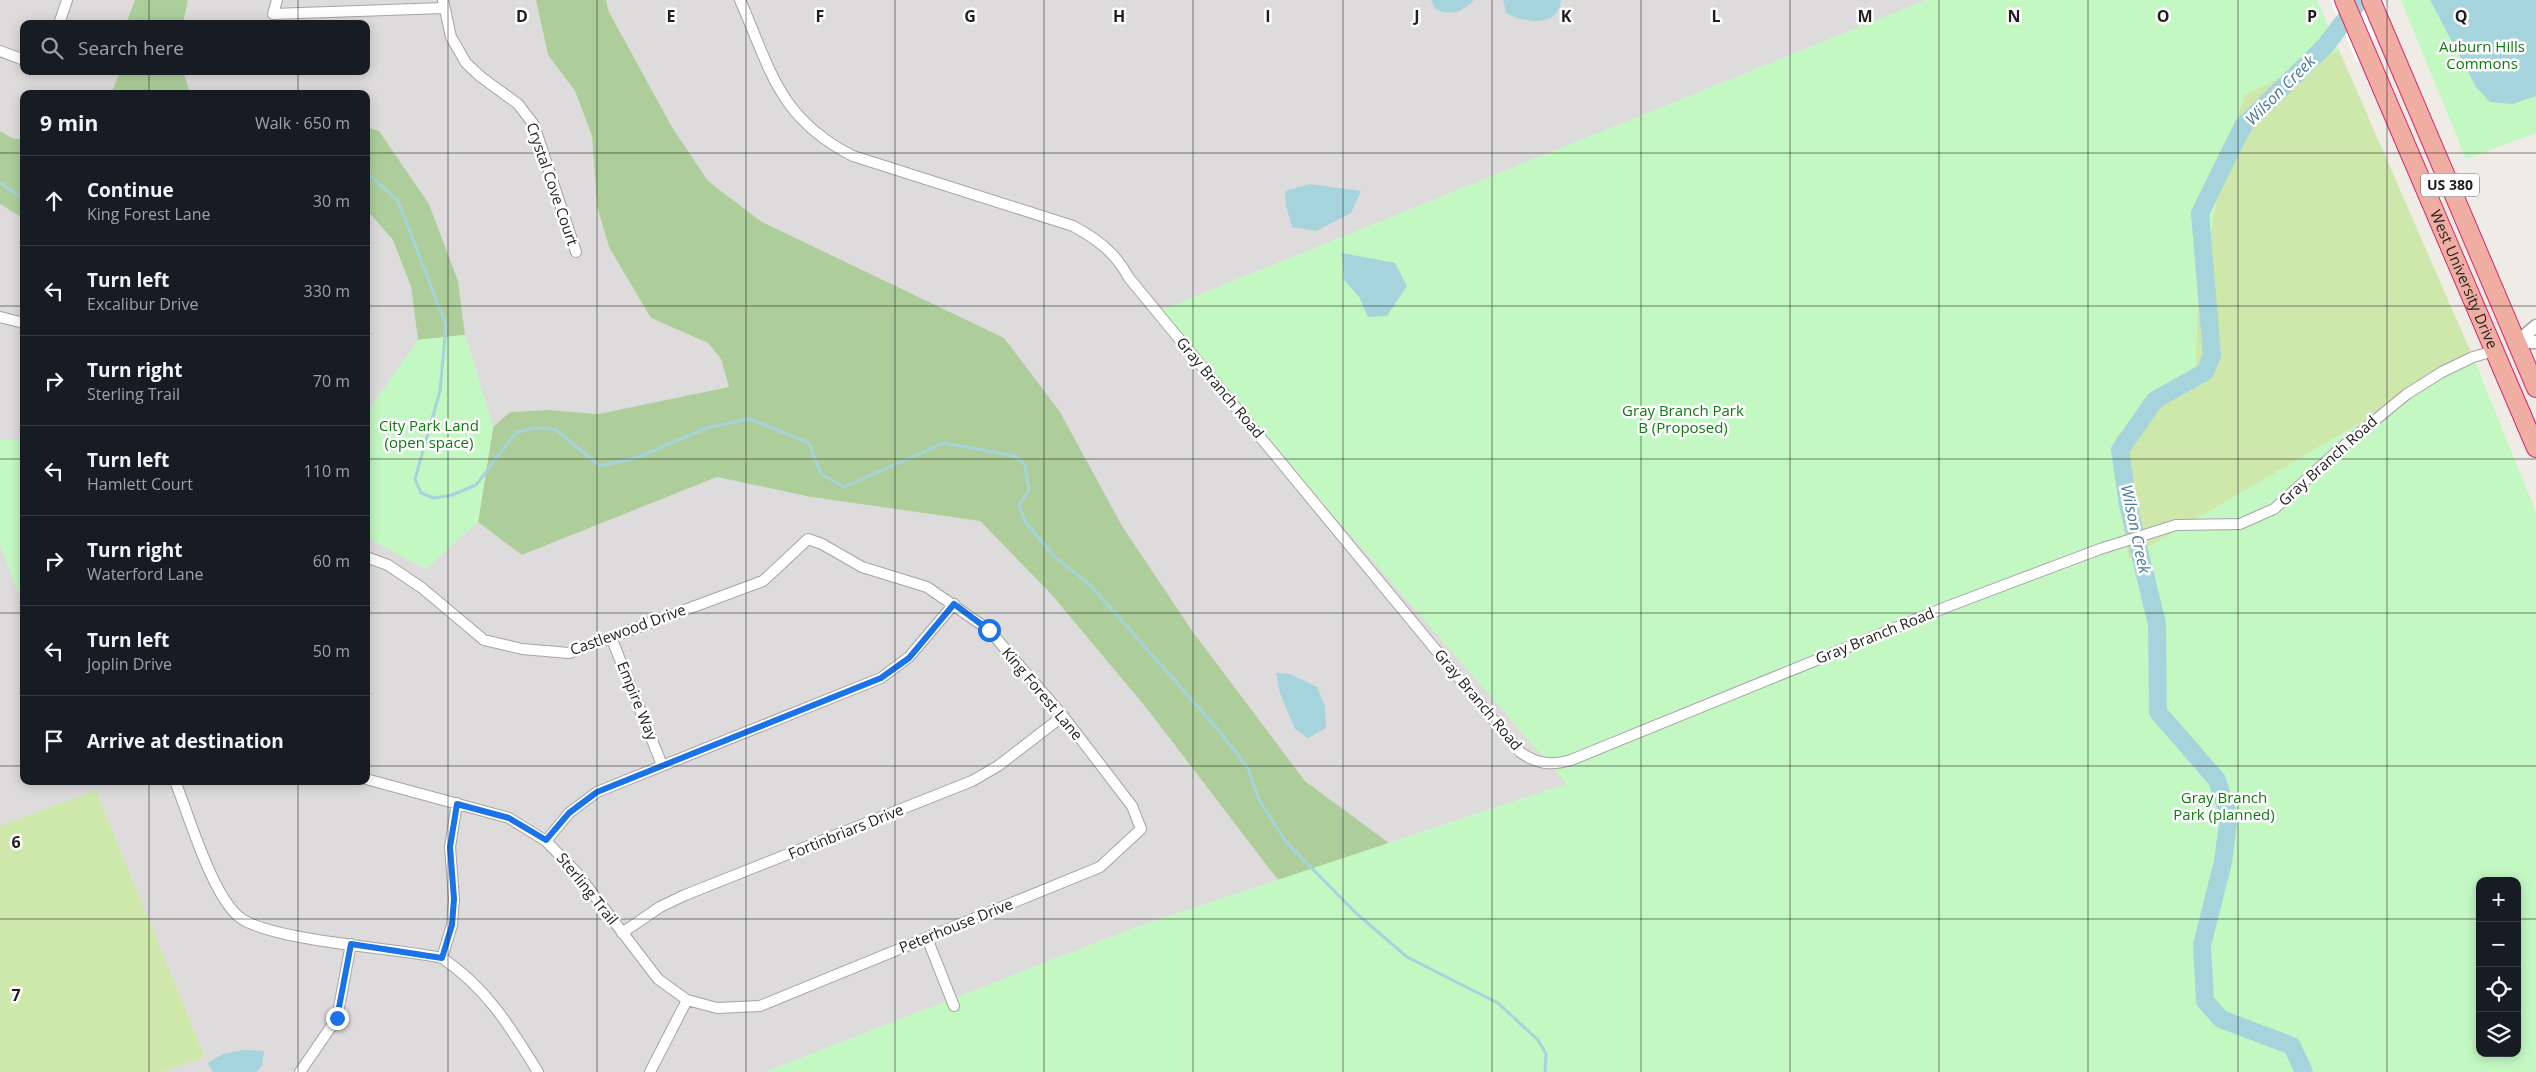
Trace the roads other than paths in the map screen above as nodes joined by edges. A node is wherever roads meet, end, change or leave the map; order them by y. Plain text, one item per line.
1 (67, 0) edge
2 (277, 0) edge
3 (740, 0) edge
4 (2344, 0) edge
5 (2371, 0) edge
6 (443, 4) edge
7 (60, 20) edge
8 (0, 51) edge
9 (20, 58) edge
10 (576, 252) dead end
11 (0, 317) edge
12 (20, 322) edge
13 (2536, 326) edge
14 (2517, 342) junction
15 (2536, 342) edge
16 (2494, 351) junction
17 (2536, 388) edge
18 (2536, 448) edge
19 (808, 539) joint
20 (370, 558) edge
21 (954, 604) junction
22 (611, 637) junction
23 (1063, 716) junction
24 (662, 765) junction
25 (370, 780) edge
26 (177, 785) edge
27 (457, 804) junction
28 (1141, 829) joint
29 (546, 840) junction
30 (622, 933) junction
31 (928, 938) junction
32 (351, 944) junction
33 (442, 958) junction
34 (687, 1000) junction
35 (760, 1006) joint
36 (954, 1006) dead end
37 (300, 1072) edge
38 (538, 1072) edge
39 (650, 1072) edge

1 - 7 street
2 - 6 street
3 - 16 street, Gray Branch Road
4 - 16 highway, West University Drive / US 380
5 - 14 highway, West University Drive / US 380
6 - 10 street, Crystal Cove Court
8 - 9 street
11 - 12 street
13 - 14 street
14 - 15 street
14 - 16 highway
14 - 17 highway, West University Drive / US 380
16 - 18 highway, West University Drive / US 380
19 - 21 street, King Forest Lane
19 - 22 street, Castlewood Drive
20 - 22 street, Castlewood Drive
21 - 23 street, King Forest Lane
21 - 24 street
22 - 24 street, Empire Way
23 - 28 street, King Forest Lane
23 - 30 street, Fortinbriars Drive
24 - 29 street
25 - 27 street, Sterling Trail
26 - 32 street
27 - 29 street, Sterling Trail
27 - 33 street
28 - 31 street, Peterhouse Drive
29 - 30 street, Sterling Trail
30 - 34 street, Sterling Trail
31 - 35 street, Peterhouse Drive
31 - 36 street
32 - 33 street
32 - 37 street
33 - 38 street
34 - 35 street, Sterling Trail
34 - 39 street

